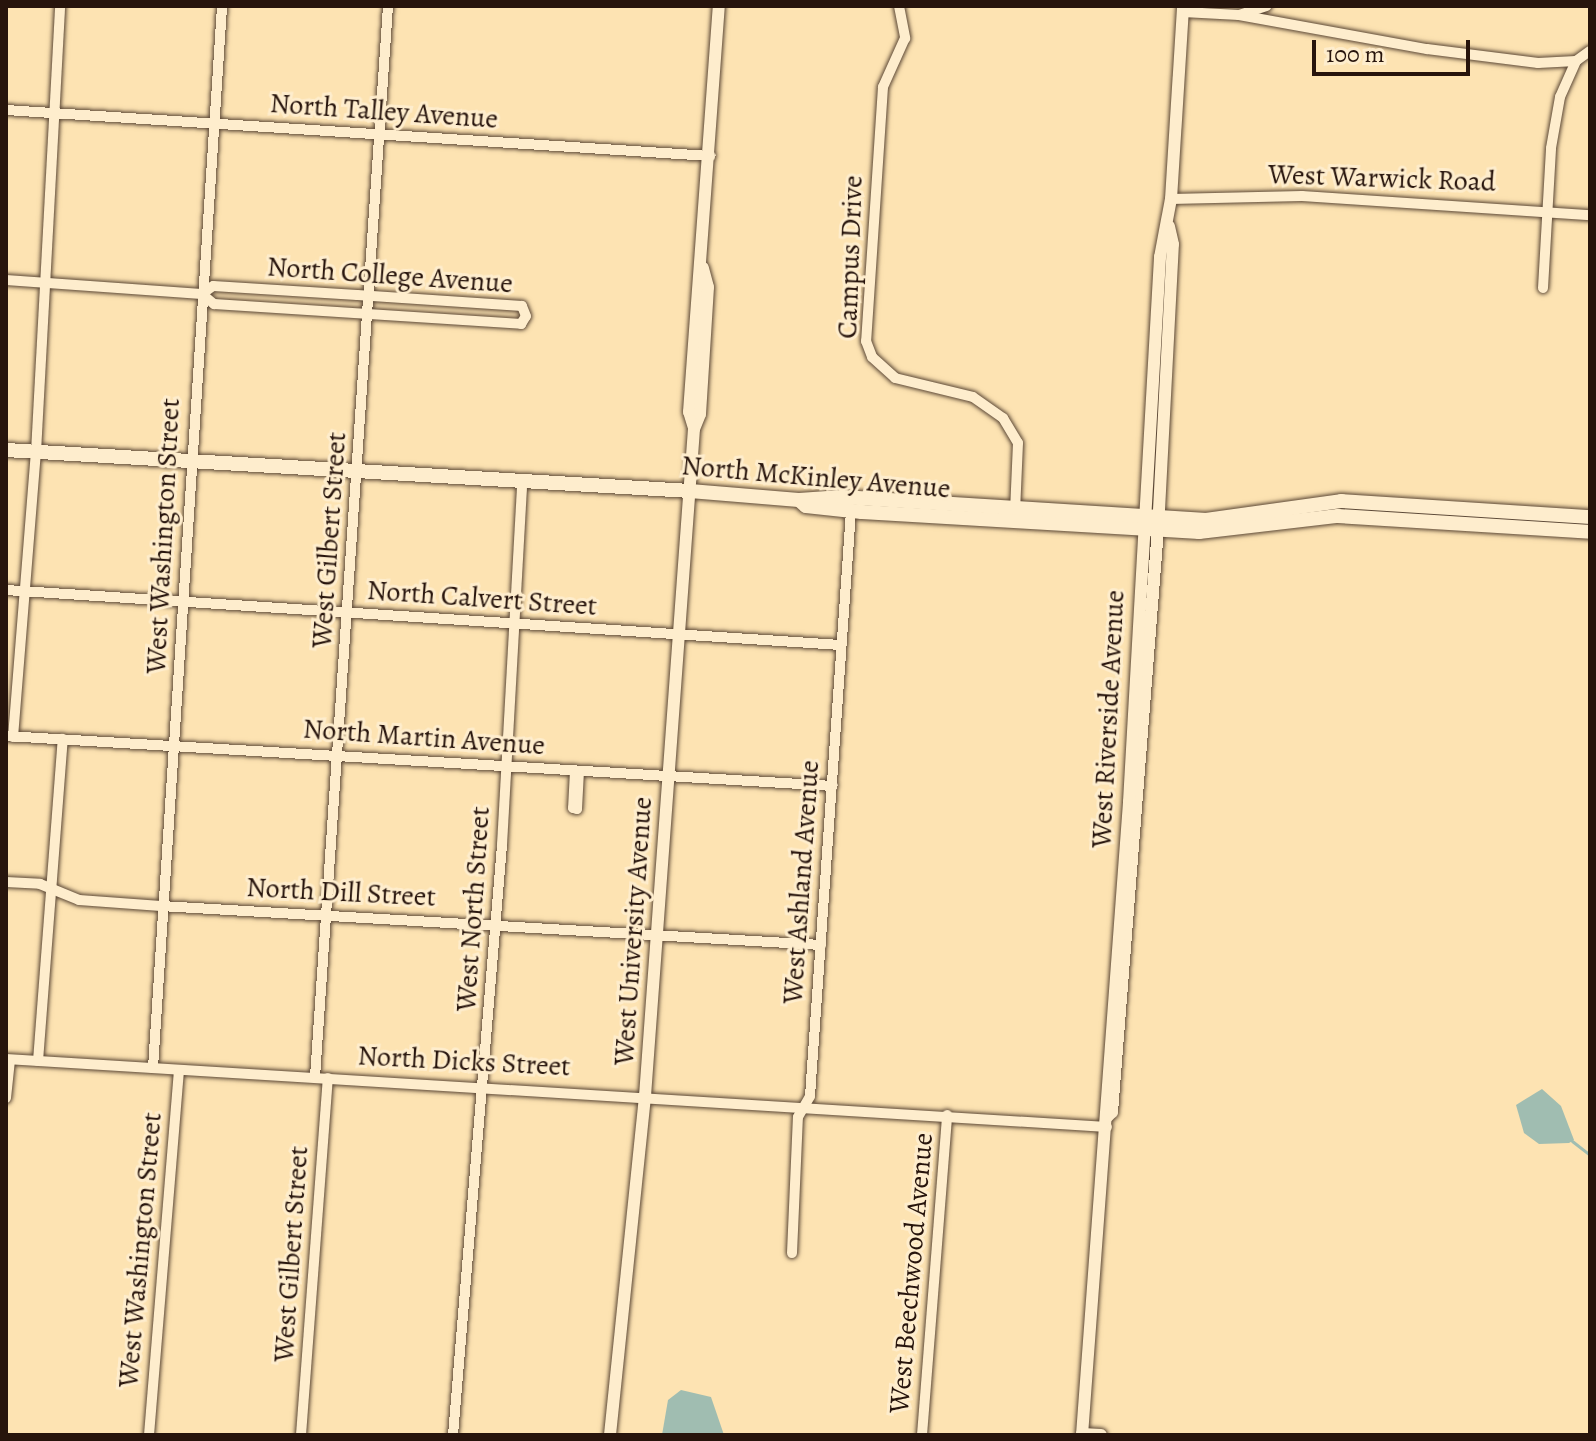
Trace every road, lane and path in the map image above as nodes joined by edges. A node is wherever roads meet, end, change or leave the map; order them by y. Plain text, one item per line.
1 (60, 6) edge
2 (222, 6) edge
3 (388, 6) edge
4 (719, 6) edge
5 (899, 6) edge
6 (1267, 6) edge
7 (1183, 9) edge
8 (1239, 15) junction
9 (1590, 51) edge
10 (1576, 61) junction
11 (6, 110) edge
12 (55, 113) junction
13 (214, 123) junction
14 (378, 135) junction
15 (710, 156) junction
16 (1171, 199) junction
17 (1548, 210) junction
18 (1590, 215) edge
19 (6, 280) edge
20 (45, 283) junction
21 (1543, 288) dead end
22 (202, 294) junction
23 (369, 296) junction
24 (368, 314) junction
25 (6, 450) edge
26 (36, 452) junction
27 (191, 463) junction
28 (354, 472) junction
29 (522, 483) junction
30 (690, 491) junction
31 (799, 500) junction
32 (851, 511) junction
33 (1014, 512) junction
34 (1590, 517) edge
35 (1155, 521) junction
36 (1590, 532) edge
37 (6, 590) edge
38 (26, 591) junction
39 (183, 601) junction
40 (347, 613) junction
41 (513, 624) junction
42 (678, 635) junction
43 (840, 645) junction
44 (10, 736) edge
45 (63, 739) junction
46 (173, 746) junction
47 (339, 756) junction
48 (506, 767) junction
49 (668, 777) junction
50 (832, 786) junction
51 (6, 882) edge
52 (52, 888) junction
53 (161, 906) junction
54 (326, 915) junction
55 (495, 924) junction
56 (656, 935) junction
57 (821, 945) junction
58 (8, 1059) edge
59 (38, 1061) junction
60 (153, 1068) junction
61 (179, 1070) junction
62 (315, 1077) junction
63 (328, 1078) junction
64 (484, 1086) junction
65 (645, 1096) junction
66 (6, 1098) edge
67 (806, 1106) junction
68 (947, 1115) junction
69 (1107, 1122) junction
70 (792, 1253) dead end
71 (1082, 1434) edge
72 (149, 1435) edge
73 (301, 1435) edge
74 (453, 1435) edge
75 (610, 1435) edge
76 (922, 1435) edge
77 (1101, 1435) edge

1 - 12 street
2 - 13 street, West Washington Street
3 - 14 street, West Gilbert Street
4 - 15 street, West University Avenue
5 - 33 street, Campus Drive
6 - 8 street
7 - 8 street
7 - 16 street
8 - 10 street
9 - 10 street
10 - 17 street
11 - 12 street, North Talley Avenue
12 - 13 street, North Talley Avenue
12 - 20 street
13 - 14 street, North Talley Avenue
13 - 22 street, West Washington Street
14 - 15 street, North Talley Avenue
14 - 23 street, West Gilbert Street
15 - 30 street, West University Avenue
16 - 17 street, West Warwick Road
16 - 35 street, West Riverside Avenue
17 - 18 street, West Warwick Road
17 - 21 street
19 - 20 street, North College Avenue
20 - 22 street, North College Avenue
20 - 26 street
22 - 23 street, North College Avenue
22 - 24 street, North College Avenue
22 - 27 street, West Washington Street
23 - 24 street, West Gilbert Street
23 - 24 street, North College Avenue
24 - 28 street, West Gilbert Street
25 - 26 main road, North McKinley Avenue
26 - 27 main road, North McKinley Avenue
26 - 38 street
27 - 28 main road, North McKinley Avenue
27 - 39 street, West Washington Street
28 - 29 main road, North McKinley Avenue
28 - 40 street, West Gilbert Street
29 - 30 main road, North McKinley Avenue
29 - 41 street, West North Street
30 - 31 main road, North McKinley Avenue
30 - 42 street, West University Avenue
31 - 32 main road, North McKinley Avenue
31 - 33 main road
32 - 33 main road, North McKinley Avenue
32 - 43 street, West Ashland Avenue
33 - 35 main road, North McKinley Avenue
34 - 35 main road, North McKinley Avenue
35 - 36 main road, North McKinley Avenue
35 - 69 street, West Riverside Avenue
37 - 38 street, North Calvert Street
38 - 39 street, North Calvert Street
38 - 44 street
39 - 40 street, North Calvert Street
39 - 46 street, West Washington Street
40 - 41 street, North Calvert Street
40 - 47 street, West Gilbert Street
41 - 42 street, North Calvert Street
41 - 48 street, West North Street
42 - 43 street, North Calvert Street
42 - 49 street, West University Avenue
43 - 50 street, West Ashland Avenue
44 - 45 street, North Martin Avenue
45 - 46 street, North Martin Avenue
45 - 52 street
46 - 47 street, North Martin Avenue
46 - 53 street, West Washington Street
47 - 48 street, North Martin Avenue
47 - 54 street, West Gilbert Street
48 - 49 street, North Martin Avenue
48 - 55 street, West North Street
49 - 50 street, North Martin Avenue
49 - 56 street, West University Avenue
50 - 57 street, West Ashland Avenue
51 - 52 street, North Dill Street
52 - 53 street, North Dill Street
52 - 59 street
53 - 54 street, North Dill Street
53 - 60 street, West Washington Street
54 - 55 street, North Dill Street
54 - 62 street, West Gilbert Street
55 - 56 street, North Dill Street
55 - 64 street, West North Street
56 - 57 street, North Dill Street
56 - 65 street, West University Avenue
57 - 67 street, West Ashland Avenue
58 - 59 street, North Dicks Street
58 - 66 street
59 - 60 street, North Dicks Street
60 - 61 street, North Dicks Street
61 - 62 street, North Dicks Street
61 - 72 street, West Washington Street
62 - 63 street, North Dicks Street
63 - 64 street, North Dicks Street
63 - 73 street, West Gilbert Street
64 - 65 street, North Dicks Street
64 - 74 street, West North Street
65 - 67 street, North Dicks Street
65 - 75 street, West University Avenue
67 - 68 street, North Dicks Street
67 - 70 street, West Ashland Avenue
68 - 69 street, North Dicks Street
68 - 76 street, West Beechwood Avenue
69 - 71 street, West Riverside Avenue
71 - 77 street

